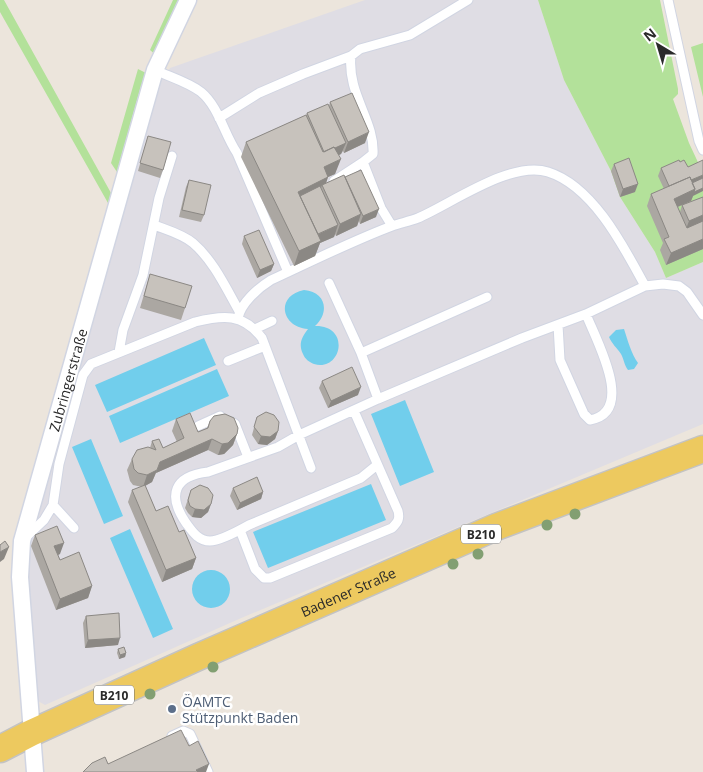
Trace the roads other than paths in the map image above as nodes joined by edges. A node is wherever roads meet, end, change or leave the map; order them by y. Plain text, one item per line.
1 (188, 0) edge
2 (468, 0) edge
3 (668, 0) edge
4 (351, 56) junction
5 (155, 70) junction
6 (219, 118) junction
7 (703, 150) edge
8 (172, 156) dead end
9 (363, 162) junction
10 (328, 185) edge
11 (154, 225) junction
12 (392, 226) junction
13 (288, 272) junction
14 (330, 282) dead end
15 (645, 286) junction
16 (487, 297) dead end
17 (586, 314) junction
18 (238, 315) junction
19 (703, 315) edge
20 (272, 321) dead end
21 (558, 325) junction
22 (255, 329) junction
23 (265, 346) junction
24 (119, 352) junction
25 (361, 353) junction
26 (228, 361) dead end
27 (378, 399) junction
28 (354, 411) junction
29 (198, 426) edge
30 (299, 435) junction
31 (703, 449) edge
32 (248, 457) junction
33 (377, 466) junction
34 (310, 468) dead end
35 (53, 505) junction
36 (74, 528) dead end
37 (240, 530) junction
38 (22, 541) junction
39 (31, 733) junction
40 (166, 739) edge
41 (0, 749) edge
42 (35, 772) edge
43 (208, 772) edge

1 - 5 street, Zubringerstraße
2 - 4 lane
3 - 7 lane
4 - 6 lane
4 - 9 lane
5 - 6 lane
5 - 38 street, Zubringerstraße
6 - 13 lane
8 - 11 lane
9 - 10 lane
9 - 12 lane
11 - 18 lane
11 - 24 lane
12 - 13 lane
12 - 15 lane
13 - 18 lane
14 - 25 lane
15 - 17 lane
15 - 19 lane
16 - 25 lane
17 - 21 lane
17 - 21 lane
18 - 22 lane
18 - 24 lane
20 - 22 lane
21 - 27 lane
22 - 23 lane
23 - 26 lane
23 - 30 lane
24 - 35 lane
25 - 27 lane
27 - 28 lane
28 - 30 lane
28 - 33 lane
29 - 32 lane
30 - 32 lane
30 - 34 lane
31 - 39 main road, Badener Straße / B210
32 - 37 lane
33 - 37 lane
33 - 37 lane
35 - 36 lane
35 - 38 lane
38 - 39 street, Zubringerstraße
39 - 41 main road, Badener Straße / B210
39 - 42 street, Zubringerstraße
40 - 43 lane

